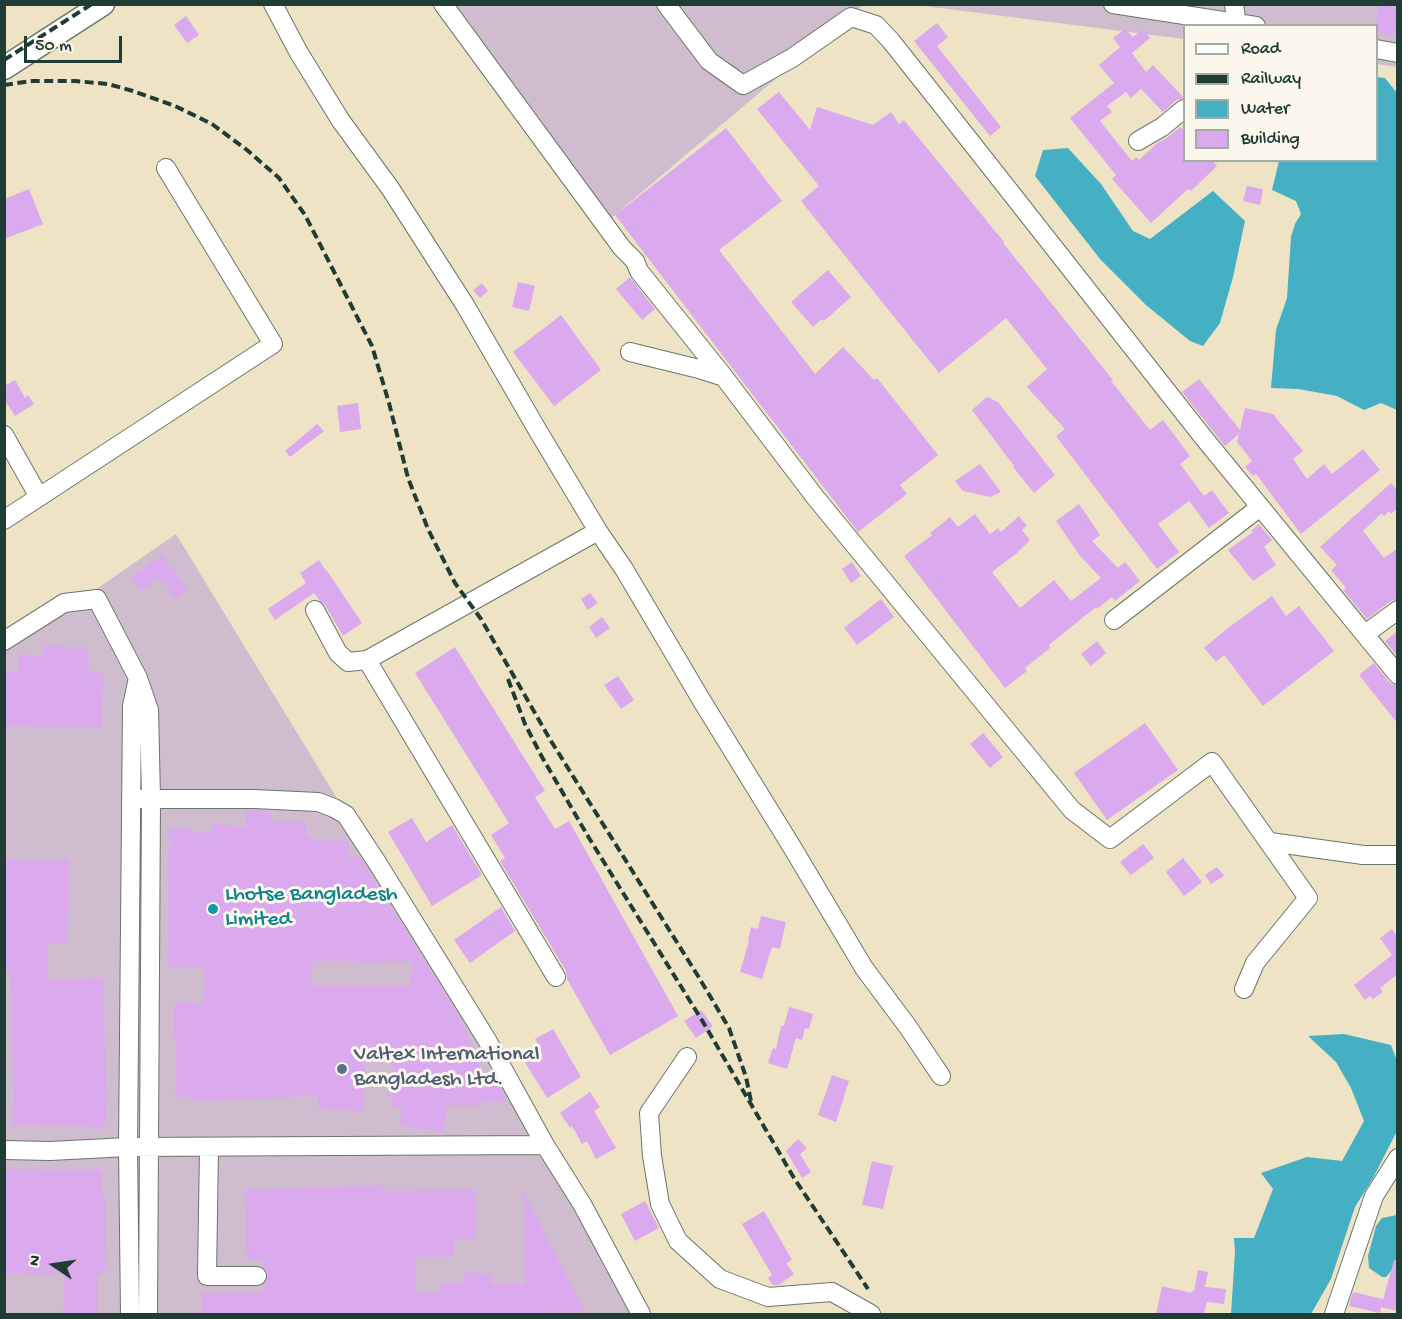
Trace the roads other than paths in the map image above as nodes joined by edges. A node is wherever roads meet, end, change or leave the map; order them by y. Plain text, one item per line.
1 (103, 4) edge
2 (273, 4) edge
3 (443, 4) edge
4 (666, 4) edge
5 (1113, 4) edge
6 (1236, 17) edge
7 (1252, 24) edge
8 (1378, 49) edge
9 (1398, 53) edge
10 (4, 68) edge
11 (1183, 111) edge
12 (1138, 141) dead end
13 (166, 168) dead end
14 (630, 352) dead end
15 (724, 377) junction
16 (4, 435) edge
17 (39, 497) junction
18 (1260, 507) junction
19 (4, 520) edge
20 (598, 531) junction
21 (315, 610) dead end
22 (1398, 610) edge
23 (1114, 620) dead end
24 (1365, 634) junction
25 (4, 641) edge
26 (367, 660) junction
27 (1398, 675) edge
28 (138, 678) junction
29 (132, 798) junction
30 (151, 798) junction
31 (1269, 842) junction
32 (1398, 855) edge
33 (556, 976) dead end
34 (1244, 989) dead end
35 (687, 1057) dead end
36 (940, 1076) dead end
37 (545, 1145) junction
38 (128, 1147) junction
39 (148, 1147) junction
40 (209, 1147) junction
41 (4, 1150) edge
42 (1398, 1158) edge
43 (257, 1276) dead end
44 (130, 1314) edge
45 (148, 1314) edge
46 (641, 1314) edge
47 (871, 1314) edge
48 (1334, 1314) edge

1 - 10 main road
2 - 20 street
3 - 15 street
4 - 18 street
5 - 6 street
6 - 7 street
8 - 9 street
11 - 12 street
13 - 17 street
14 - 15 street
15 - 31 street
16 - 17 street
17 - 19 street
18 - 23 street
18 - 24 street
20 - 26 street
20 - 36 street
21 - 26 street
22 - 24 street
24 - 27 street
25 - 28 street
26 - 33 street
28 - 29 street
28 - 30 street
29 - 30 street
29 - 38 street
30 - 37 street
30 - 39 street
31 - 32 street
31 - 34 street
35 - 47 street
37 - 40 street
37 - 46 street
38 - 39 street
38 - 41 street
38 - 44 street
39 - 40 street
39 - 45 street
40 - 43 street
42 - 48 street

